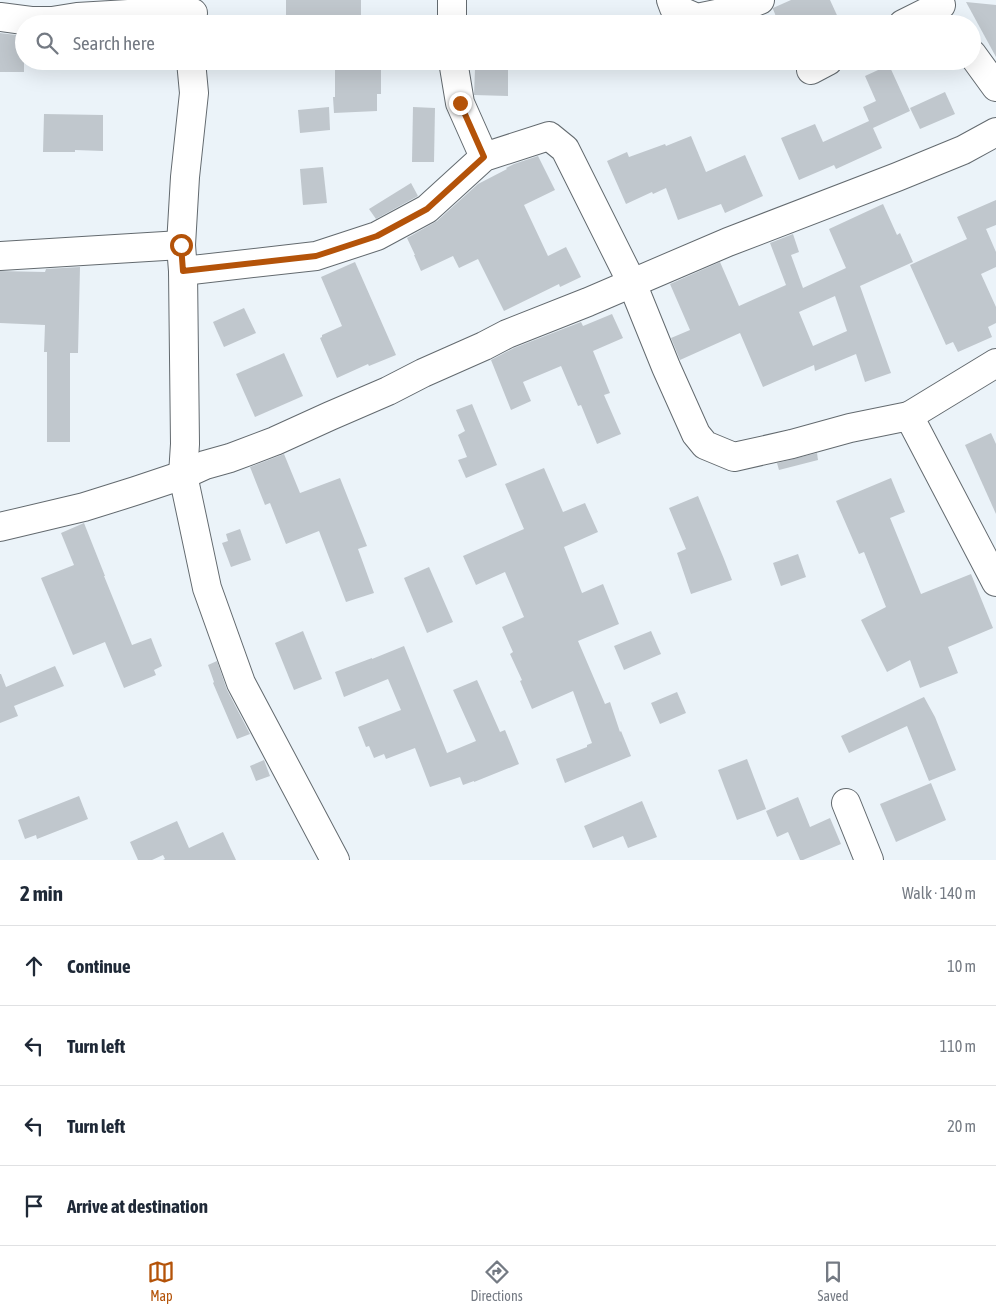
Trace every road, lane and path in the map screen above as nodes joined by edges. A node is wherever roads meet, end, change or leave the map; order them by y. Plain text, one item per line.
1 (452, 0) edge
2 (672, 0) edge
3 (760, 0) edge
4 (944, 10) edge
5 (193, 12) edge
6 (110, 15) edge
7 (452, 15) edge
8 (689, 15) edge
9 (711, 15) edge
10 (930, 15) edge
11 (0, 17) edge
12 (15, 19) edge
13 (981, 66) edge
14 (191, 70) edge
15 (454, 70) edge
16 (996, 87) edge
17 (996, 132) edge
18 (484, 157) junction
19 (0, 256) edge
20 (182, 258) junction
21 (632, 283) junction
22 (996, 363) edge
23 (909, 416) junction
24 (183, 475) junction
25 (0, 528) edge
26 (970, 532) junction
27 (996, 540) edge
28 (996, 582) edge
29 (846, 803) dead end
30 (334, 860) edge
31 (870, 860) edge

1 - 7 street
2 - 8 street
3 - 9 street
4 - 10 street
5 - 6 street
11 - 12 street
13 - 16 street
14 - 20 street
15 - 18 street
17 - 21 street
18 - 20 street
18 - 21 street
19 - 20 street
20 - 24 street
21 - 23 street
21 - 24 street
22 - 23 street
23 - 26 street
24 - 25 street
24 - 30 street
26 - 27 street
26 - 28 street
29 - 31 street

